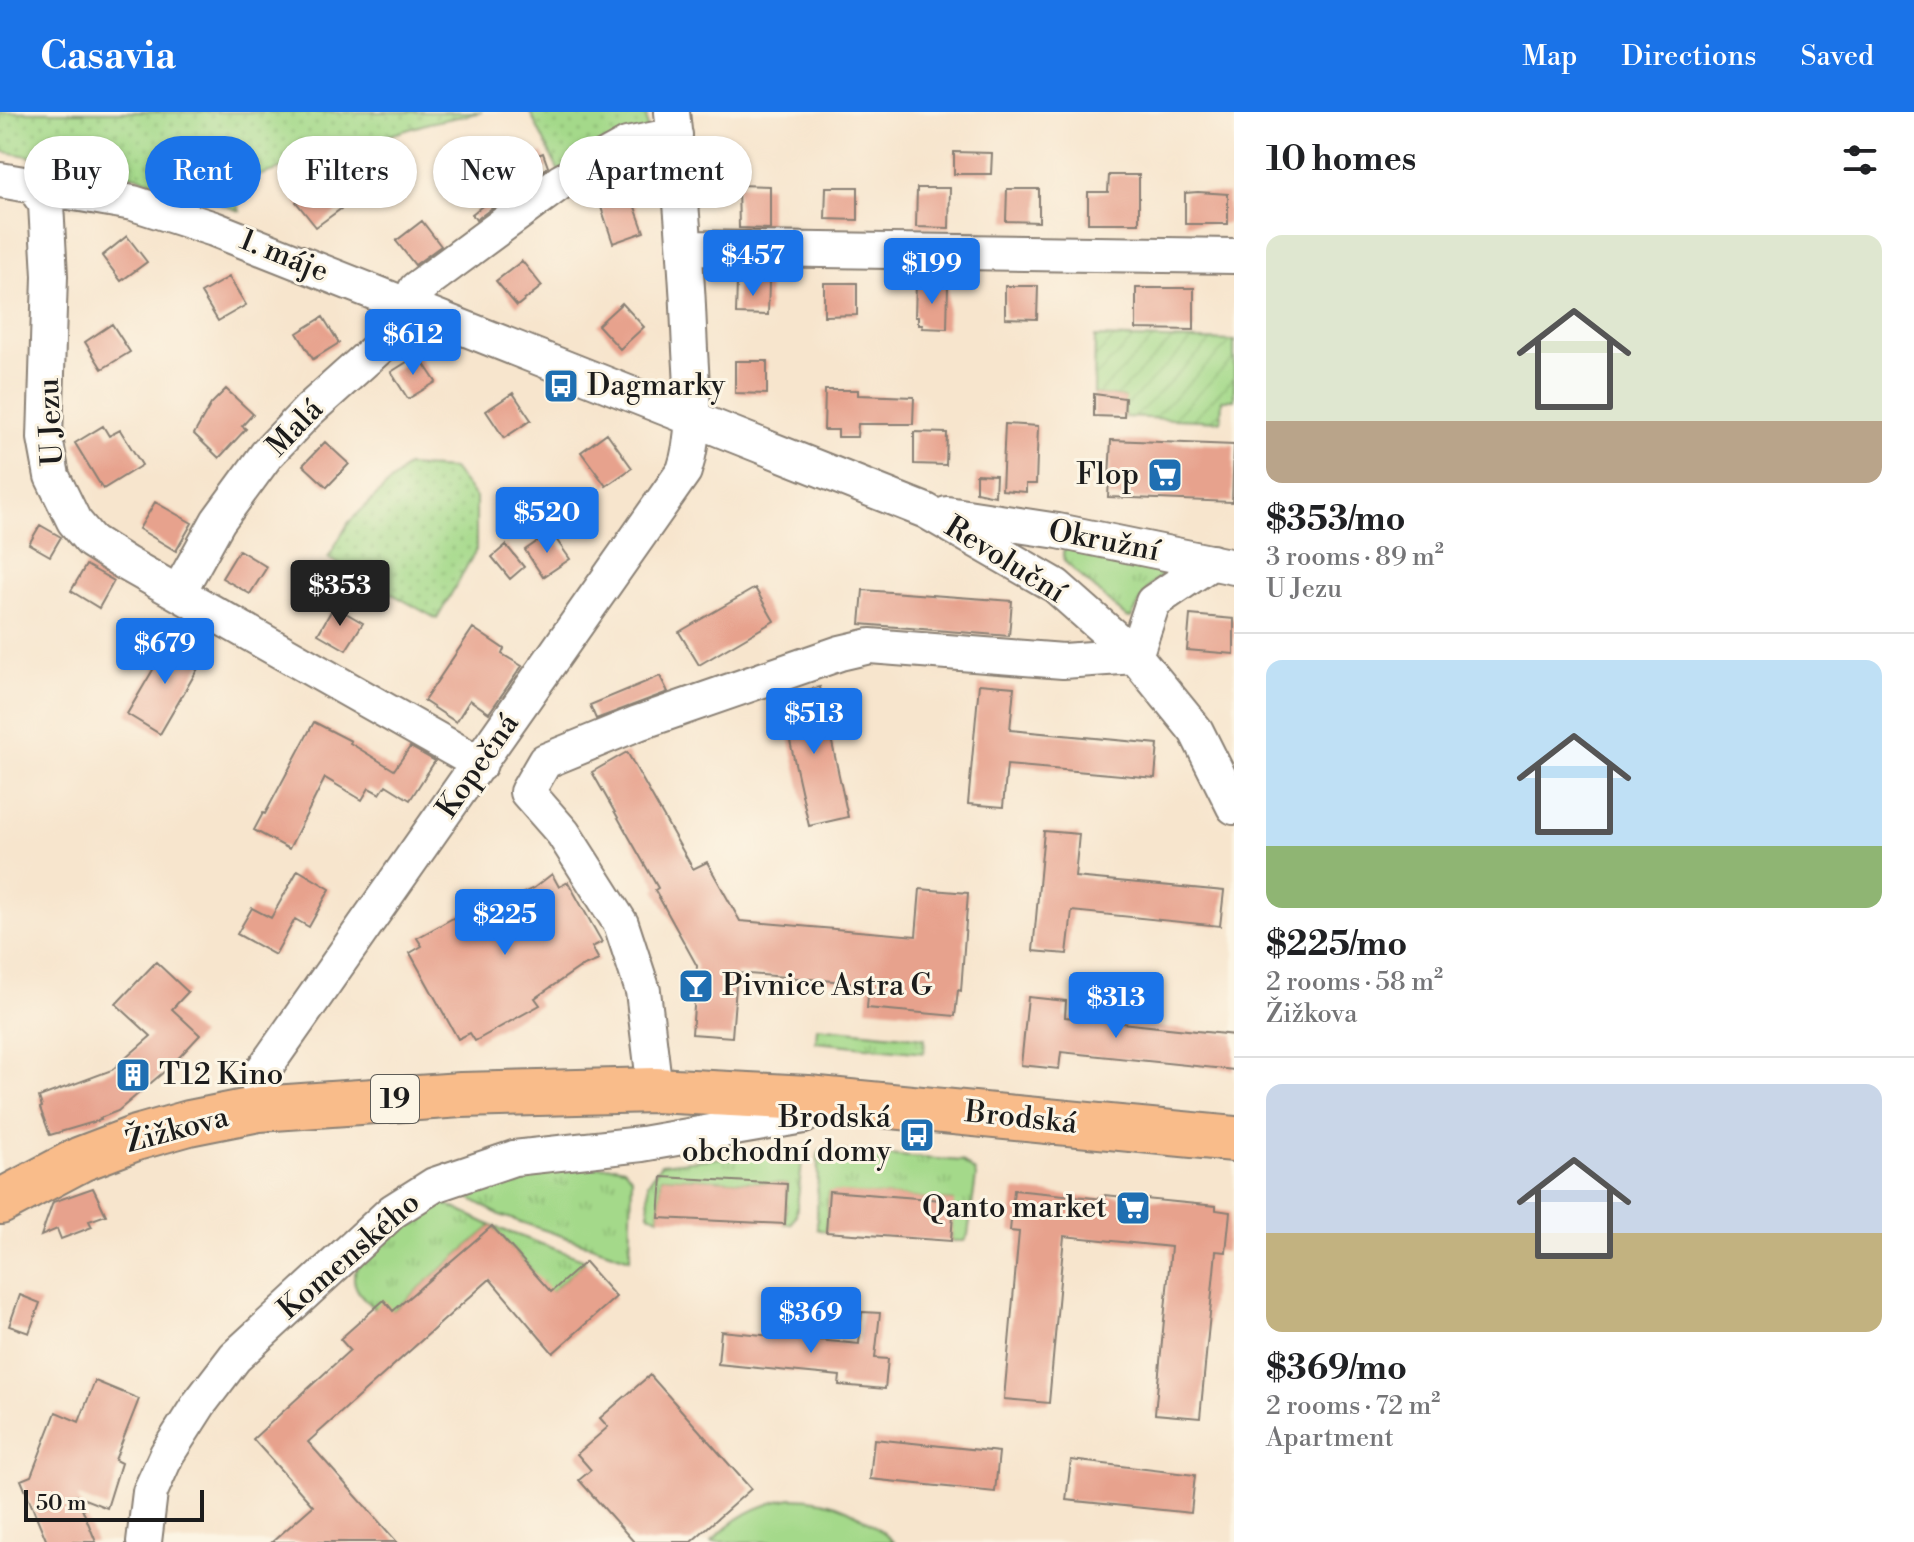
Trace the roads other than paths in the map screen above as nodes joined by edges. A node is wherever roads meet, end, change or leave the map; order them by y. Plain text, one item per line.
1 (674, 123) edge
2 (15, 182) edge
3 (686, 248) junction
4 (1234, 256) edge
5 (406, 305) junction
6 (693, 418) junction
7 (926, 511) junction
8 (1223, 565) edge
9 (178, 593) junction
10 (1135, 656) junction
11 (480, 764) junction
12 (1234, 807) edge
13 (655, 1090) junction
14 (808, 1098) junction
15 (259, 1109) junction
16 (1234, 1139) edge
17 (0, 1202) edge
18 (144, 1542) edge

1 - 3 street, Kopečná
1 - 5 street, Malá
2 - 5 street, 1. máje
2 - 9 street, U Jezu
3 - 4 street
3 - 6 street, Kopečná
5 - 6 street, 1. máje
5 - 9 street, Malá
6 - 7 street, Revoluční
6 - 11 street, Kopečná
7 - 8 street, Okružní
7 - 10 street, Revoluční
8 - 10 street
9 - 11 street, U Jezu
10 - 12 street, Revoluční
10 - 13 street
11 - 15 street, Kopečná
13 - 14 main road, Žižkova / 19
13 - 15 main road, Žižkova / 19
14 - 16 main road, Brodská / 19
14 - 18 street, Komenského
15 - 17 main road, Žižkova / 19

